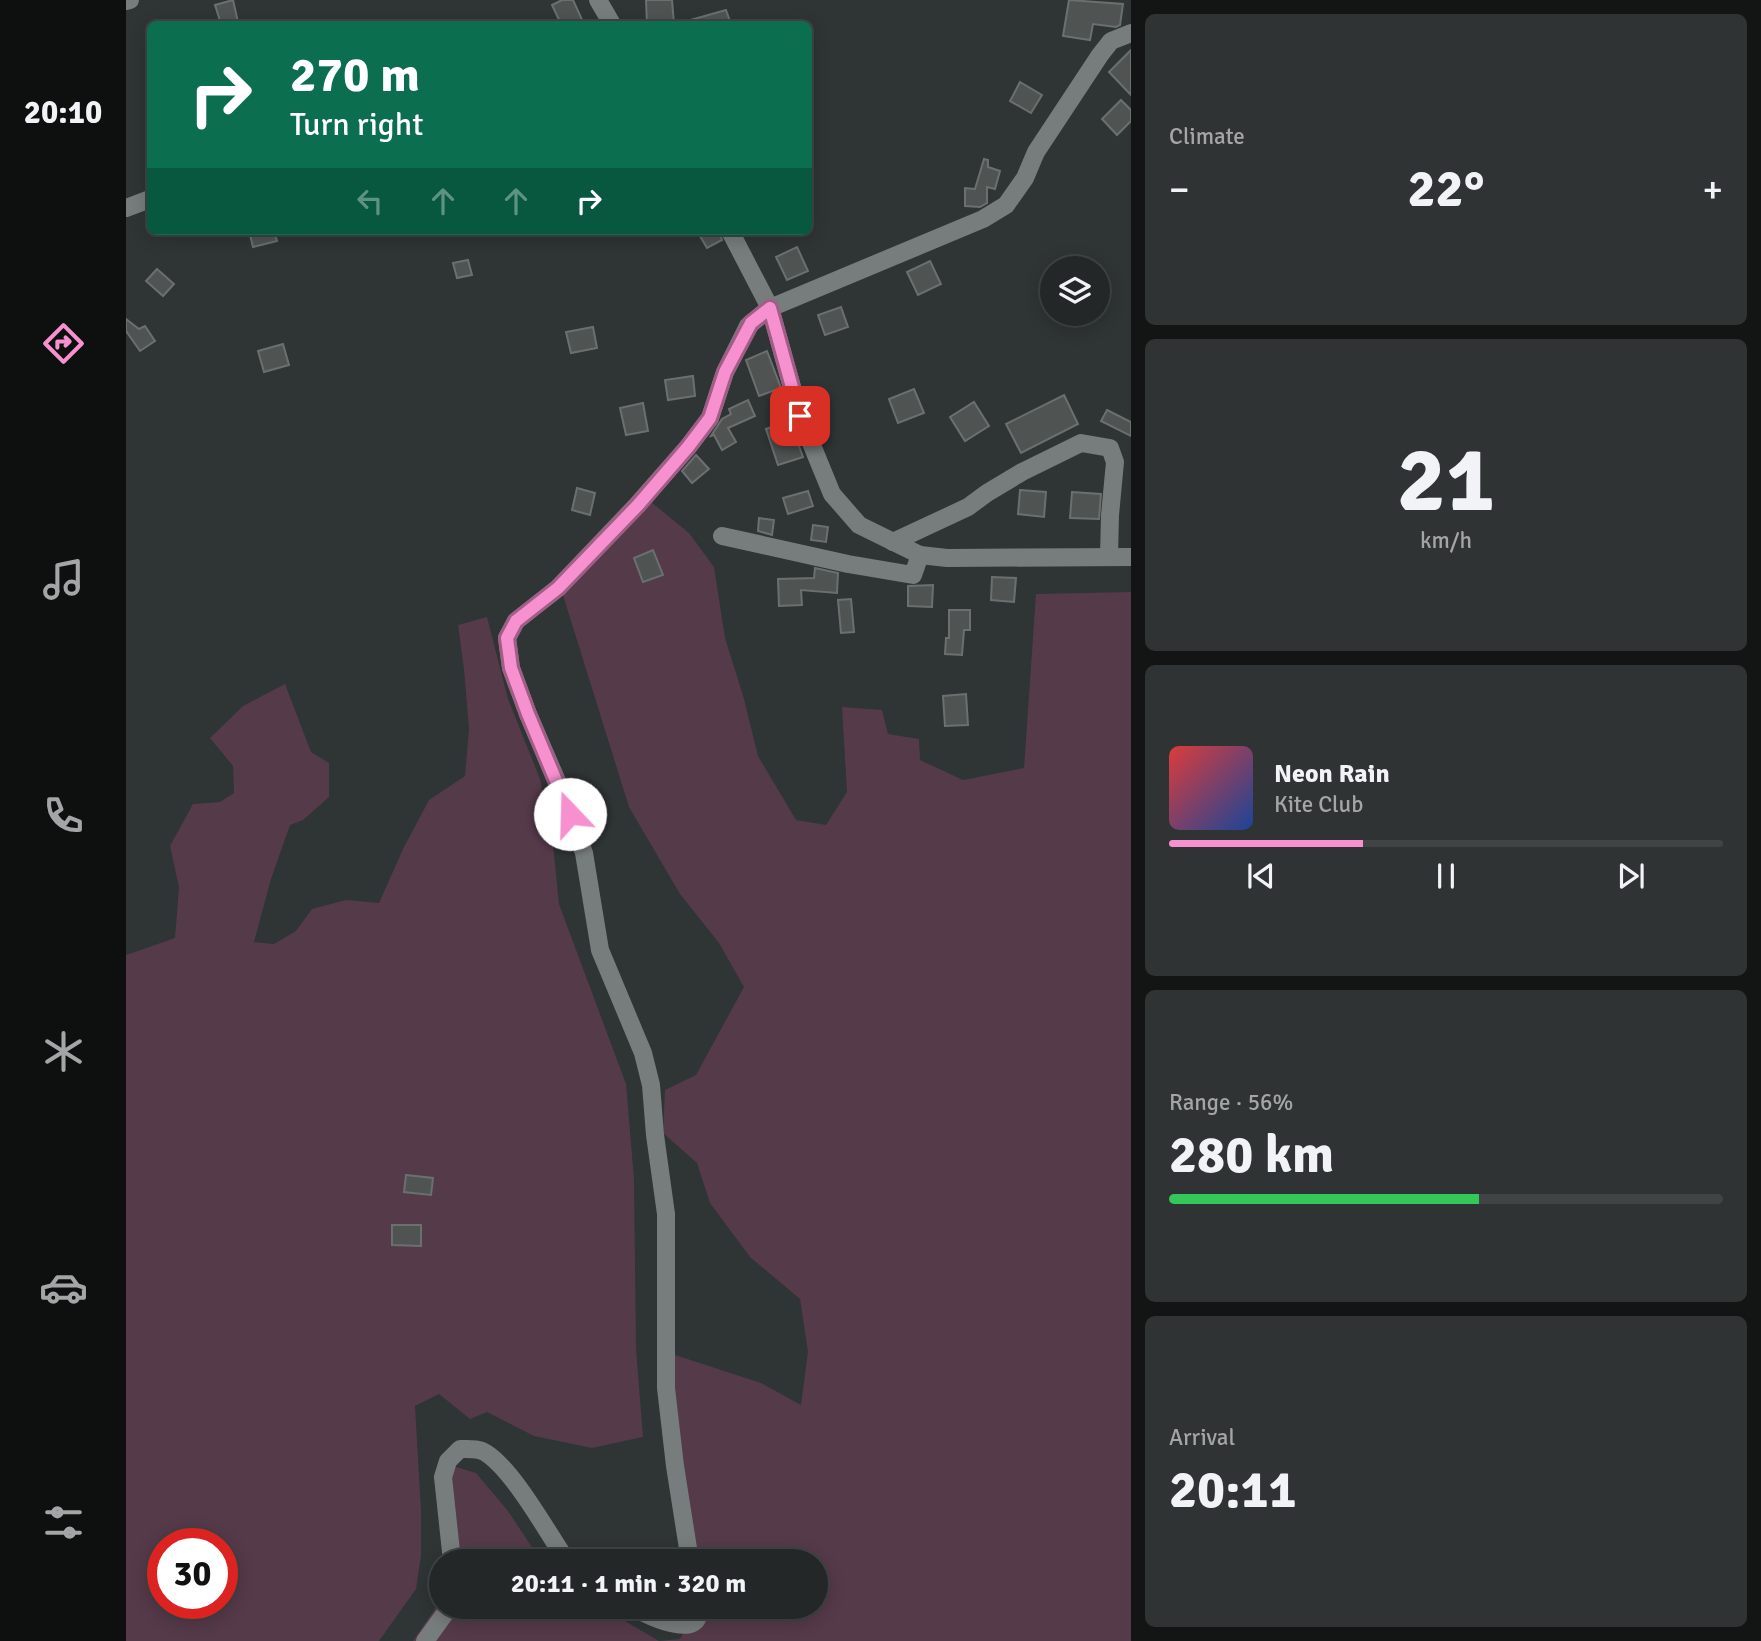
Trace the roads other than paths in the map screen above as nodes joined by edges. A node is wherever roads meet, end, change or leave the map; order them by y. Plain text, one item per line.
1 (598, 0) edge
2 (610, 21) edge
3 (1131, 33) edge
4 (147, 200) edge
5 (126, 208) edge
6 (732, 235) edge
7 (770, 308) junction
8 (722, 536) dead end
9 (893, 542) junction
10 (920, 555) junction
11 (1109, 556) junction
12 (1131, 557) edge
13 (451, 1549) edge
14 (559, 1549) edge
15 (688, 1549) edge
16 (441, 1619) edge
17 (652, 1619) edge
18 (699, 1619) edge
19 (425, 1641) edge

1 - 2 street
3 - 7 street
4 - 5 street
6 - 7 street
7 - 9 street
7 - 15 street
8 - 10 street
9 - 10 street
9 - 11 street
10 - 11 street
11 - 12 street
13 - 14 street
16 - 19 street
17 - 18 street

